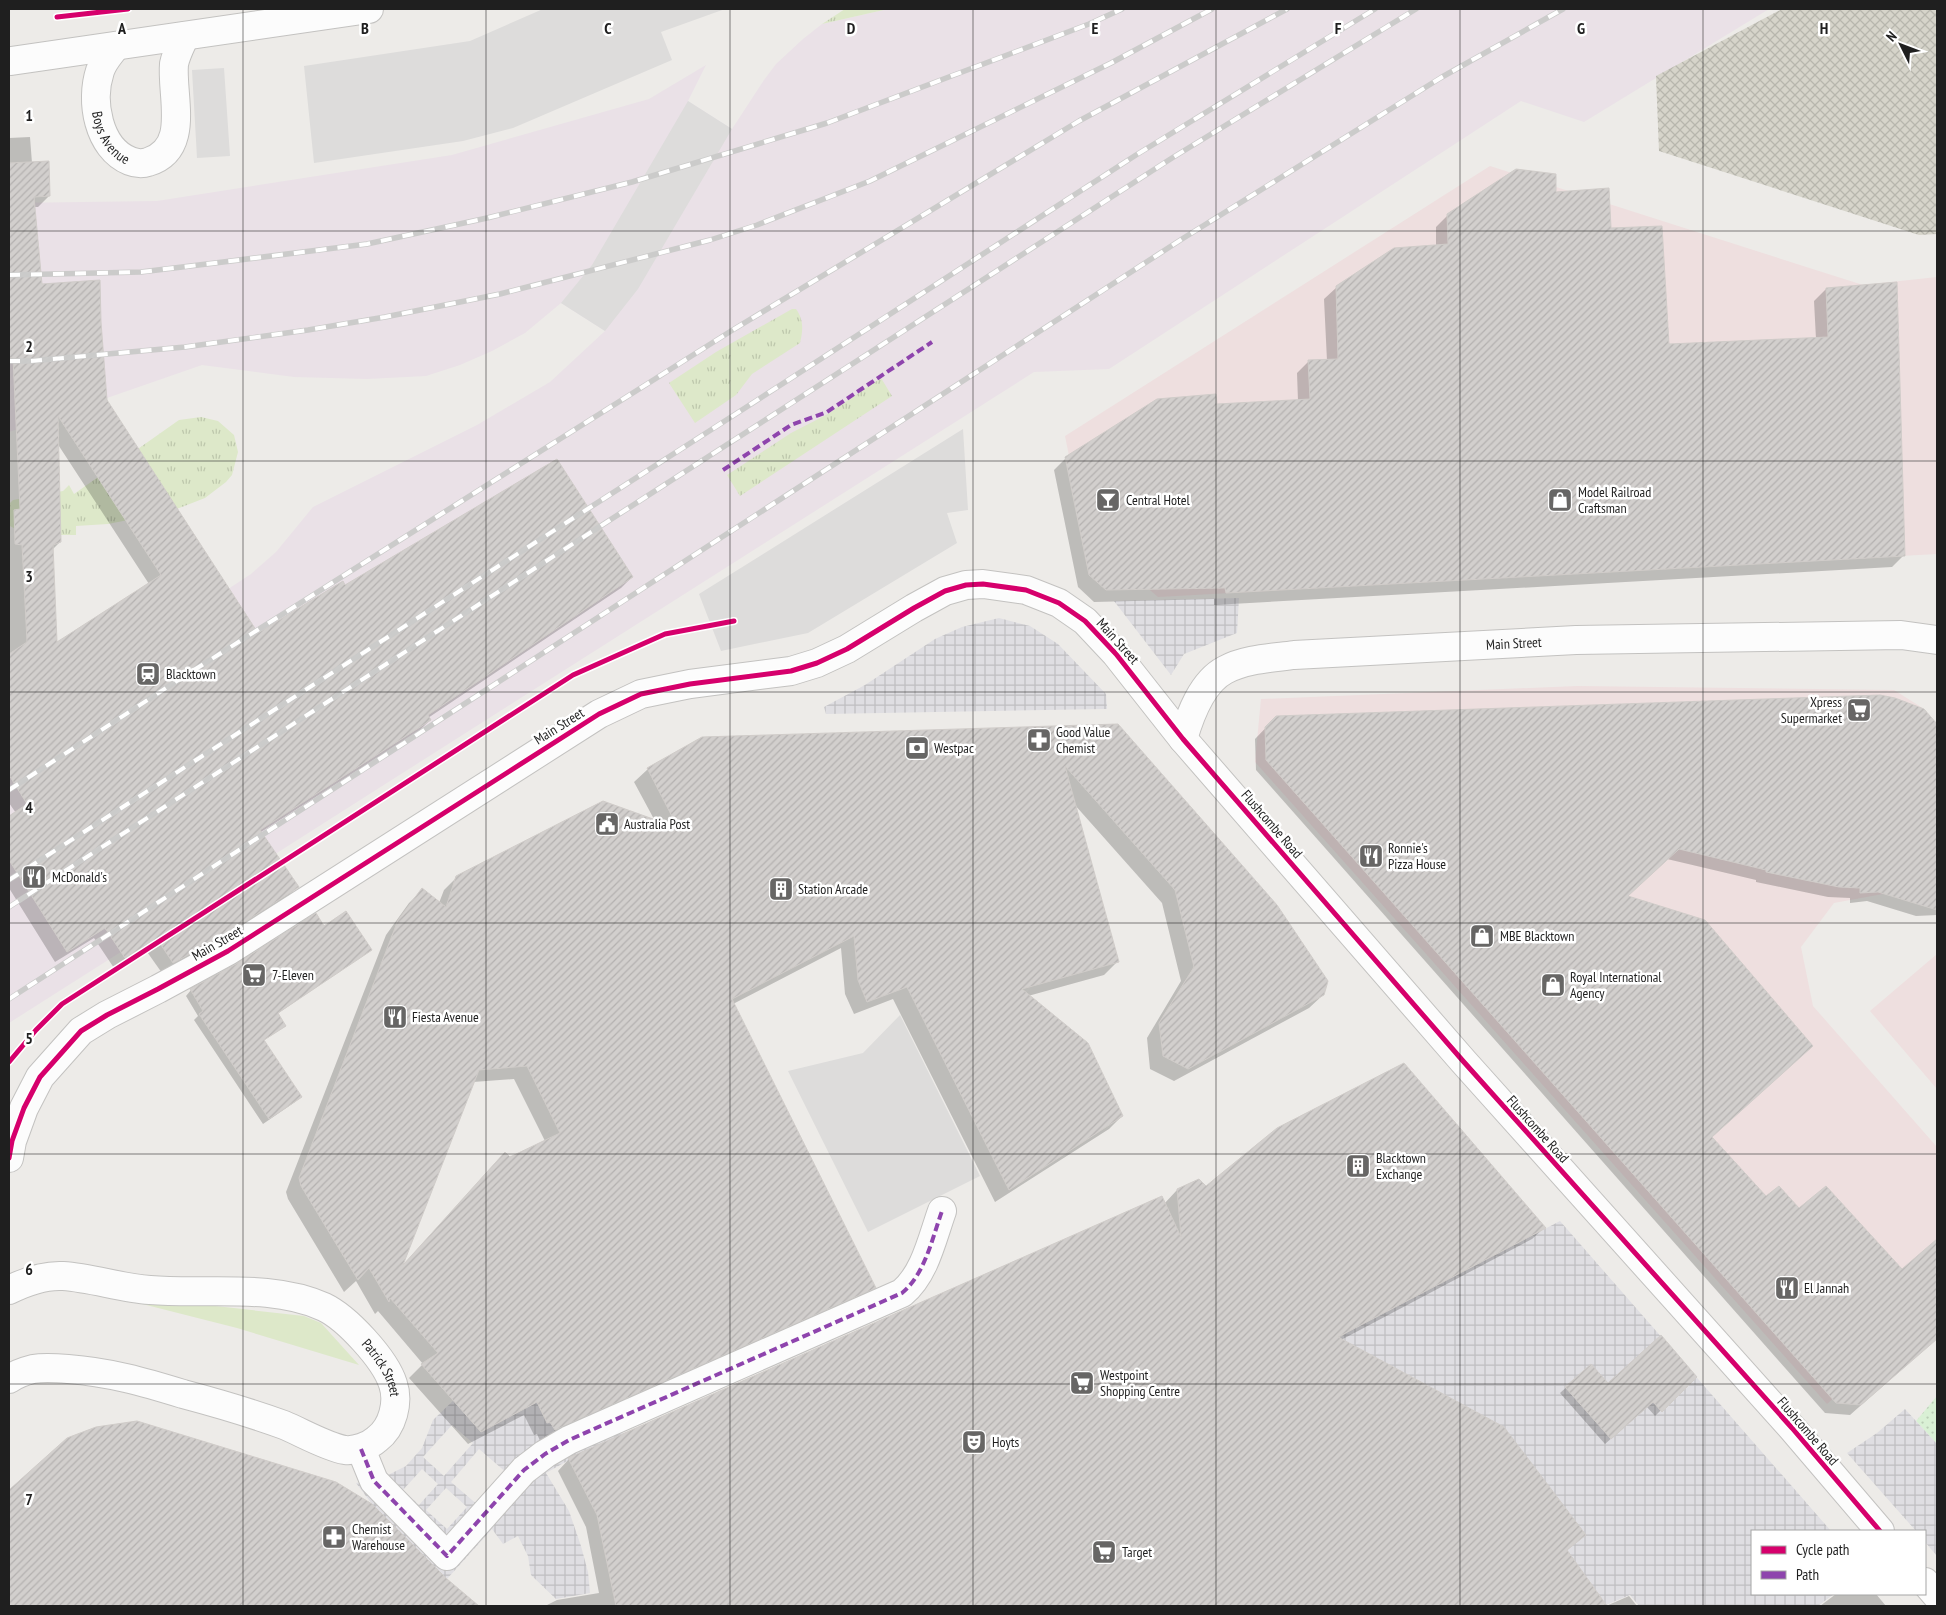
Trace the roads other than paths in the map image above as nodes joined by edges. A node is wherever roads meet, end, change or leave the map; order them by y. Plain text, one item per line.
1 (369, 9) edge
2 (185, 36) junction
3 (116, 46) junction
4 (11, 61) dead end
5 (1937, 640) edge
6 (1182, 739) junction
7 (9, 1158) edge
8 (942, 1212) dead end
9 (9, 1290) edge
10 (9, 1380) edge
11 (361, 1448) junction
12 (1879, 1530) edge
13 (1926, 1583) edge
14 (1937, 1596) edge

1 - 2 street
2 - 3 street
2 - 3 street, Boys Avenue
3 - 4 street
5 - 6 street, Main Street
6 - 7 street, Main Street
6 - 12 street, Flushcombe Road
8 - 11 street
9 - 11 street, Patrick Street
10 - 11 street
13 - 14 street

